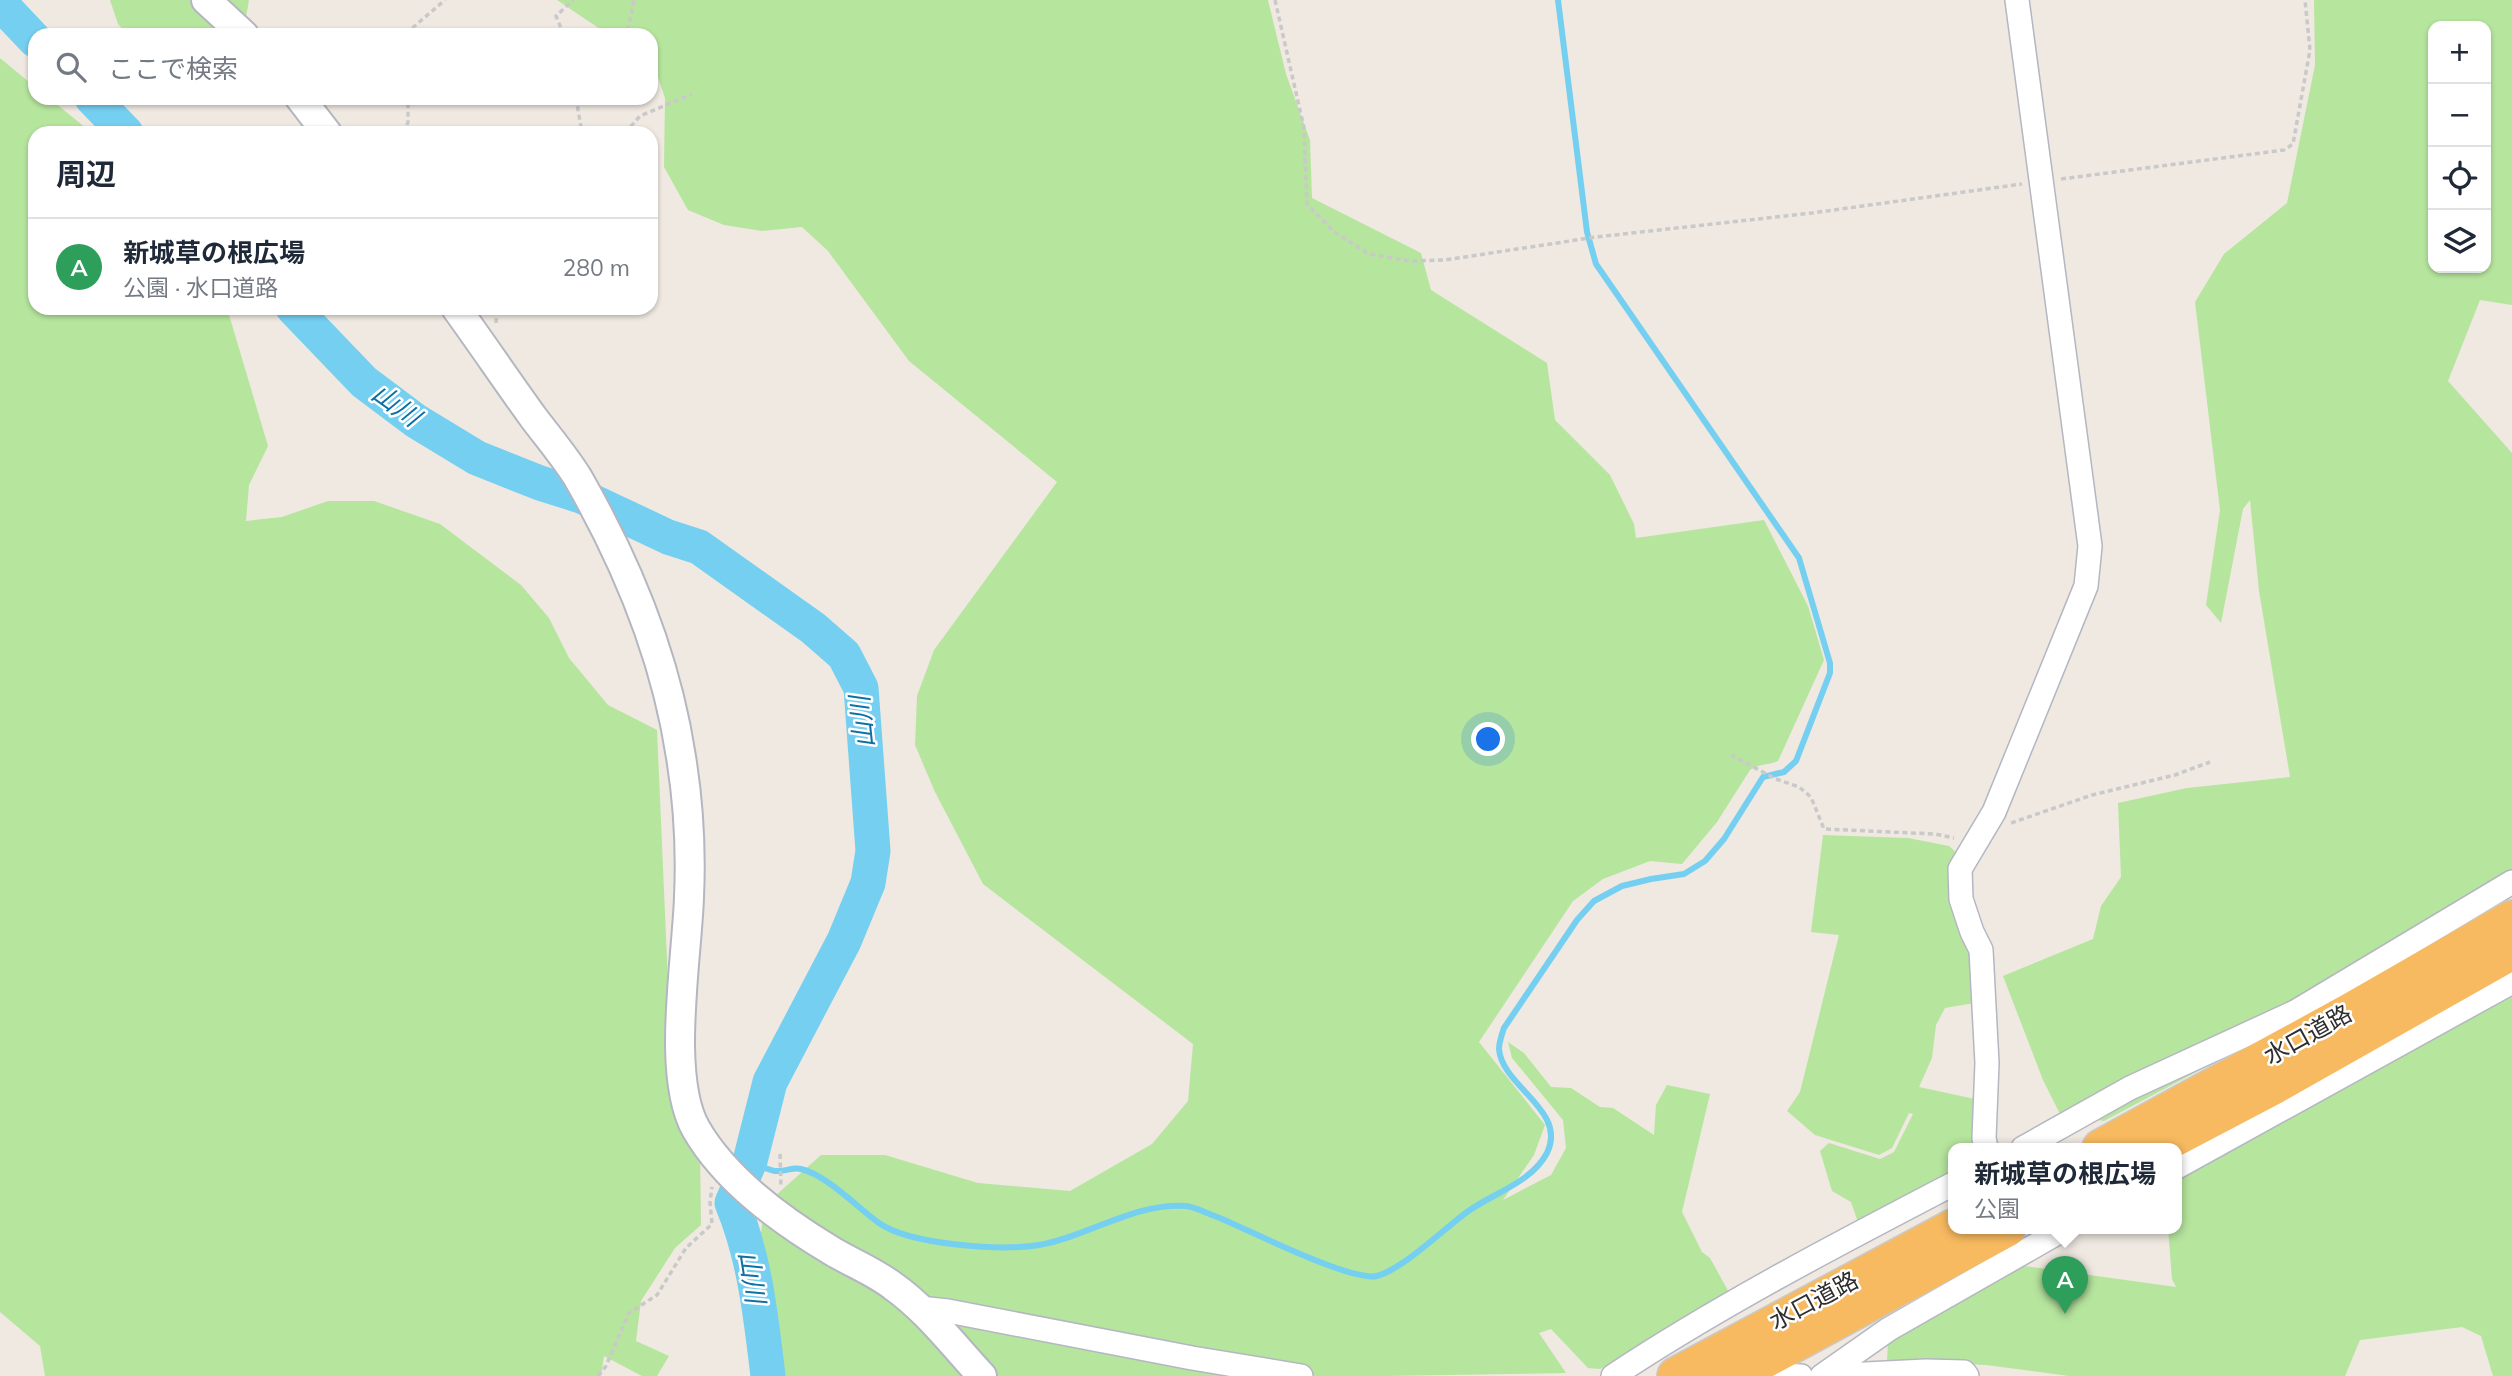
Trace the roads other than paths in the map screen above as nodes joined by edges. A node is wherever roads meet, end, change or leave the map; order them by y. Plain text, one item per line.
1 (206, 0) edge
2 (2017, 0) edge
3 (236, 28) edge
4 (305, 105) edge
5 (322, 126) edge
6 (461, 315) edge
7 (2512, 882) edge
8 (2512, 919) edge
9 (2512, 951) edge
10 (2512, 982) edge
11 (1985, 1143) edge
12 (2032, 1143) edge
13 (2110, 1143) edge
14 (2165, 1143) edge
15 (2182, 1164) edge
16 (1948, 1187) edge
17 (1948, 1230) edge
18 (2024, 1234) edge
19 (2025, 1234) edge
20 (919, 1308) junction
21 (1622, 1374) edge
22 (1752, 1375) edge
23 (982, 1376) edge
24 (1301, 1376) edge
25 (1676, 1376) edge
26 (1801, 1376) edge
27 (1824, 1376) edge
28 (1968, 1376) edge

1 - 3 street
2 - 11 street
4 - 5 street
6 - 20 street
7 - 12 street
8 - 13 highway, 水口道路
9 - 14 highway, 水口道路
10 - 15 street
16 - 21 street
17 - 25 highway, 水口道路
18 - 22 highway, 水口道路
19 - 27 street
20 - 23 street
20 - 24 street
22 - 26 street
27 - 28 street

